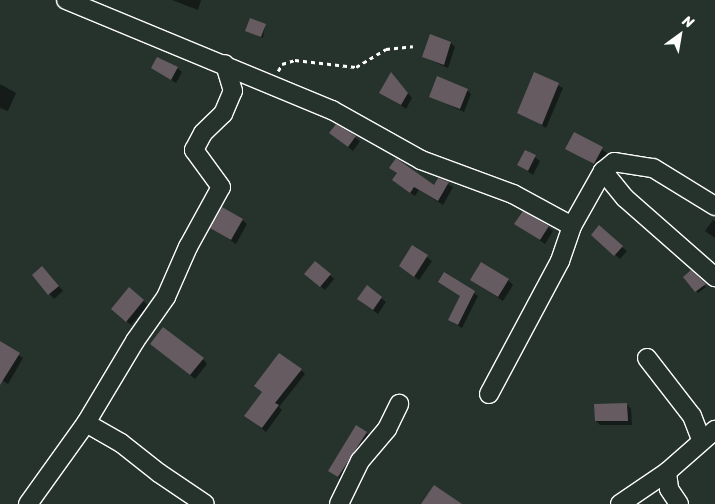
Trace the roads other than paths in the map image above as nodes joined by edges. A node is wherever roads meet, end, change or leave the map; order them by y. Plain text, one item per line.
1 (66, 0) edge
2 (225, 64) junction
3 (603, 171) junction
4 (715, 206) edge
5 (572, 226) junction
6 (715, 277) edge
7 (647, 358) dead end
8 (489, 394) dead end
9 (399, 404) dead end
10 (86, 424) junction
11 (708, 434) edge
12 (668, 472) junction
13 (28, 504) edge
14 (206, 504) edge
15 (339, 504) edge
16 (620, 504) edge
17 (679, 504) edge

1 - 2 street
2 - 5 street
2 - 10 street
3 - 4 street
3 - 5 street
3 - 6 street
5 - 8 street
7 - 11 street
9 - 15 street
10 - 13 street
10 - 14 street
11 - 12 street
12 - 16 street
12 - 17 street

